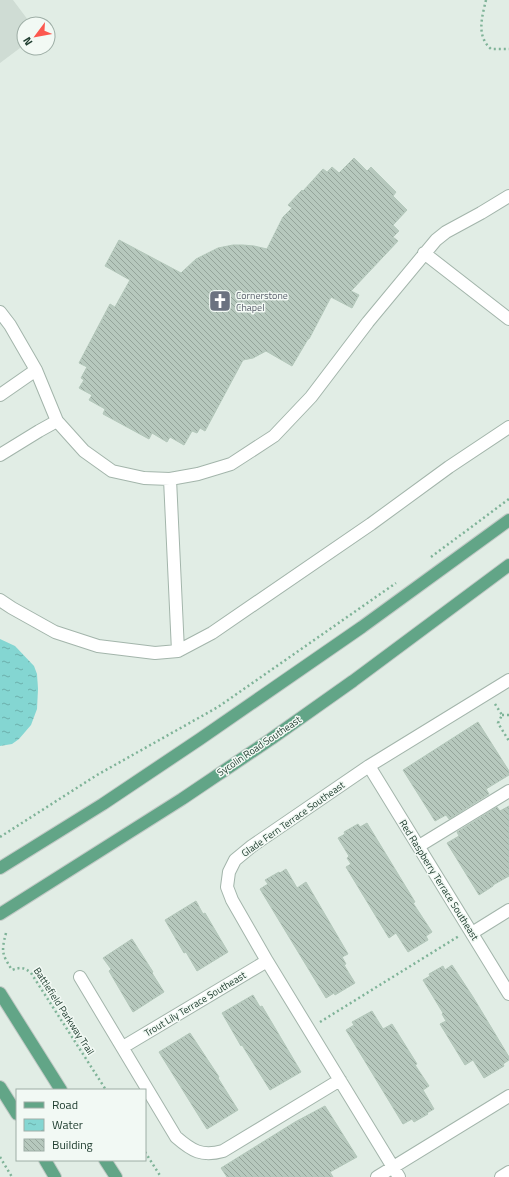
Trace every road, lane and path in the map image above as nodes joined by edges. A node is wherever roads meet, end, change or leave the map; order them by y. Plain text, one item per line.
1 (486, 0) edge
2 (509, 49) edge
3 (509, 196) edge
4 (424, 253) junction
5 (0, 312) edge
6 (509, 319) edge
7 (36, 370) junction
8 (0, 395) edge
9 (57, 421) junction
10 (509, 427) edge
11 (0, 455) edge
12 (170, 479) junction
13 (509, 499) edge
14 (509, 520) edge
15 (426, 561) dead end
16 (509, 565) edge
17 (401, 580) dead end
18 (0, 600) edge
19 (178, 651) junction
20 (509, 680) edge
21 (494, 702) dead end
22 (502, 715) junction
23 (509, 715) edge
24 (509, 741) edge
25 (369, 766) junction
26 (509, 791) edge
27 (0, 837) edge
28 (419, 846) junction
29 (0, 868) edge
30 (509, 910) edge
31 (0, 914) edge
32 (6, 933) dead end
33 (472, 933) junction
34 (460, 936) dead end
35 (267, 962) junction
36 (80, 978) dead end
37 (0, 993) edge
38 (509, 994) edge
39 (319, 1023) dead end
40 (123, 1047) junction
41 (340, 1080) junction
42 (0, 1087) edge
43 (60, 1089) edge
44 (105, 1089) edge
45 (509, 1096) edge
46 (16, 1112) edge
47 (146, 1154) edge
48 (0, 1157) edge
49 (46, 1161) edge
50 (106, 1161) edge
51 (396, 1172) edge
52 (509, 1172) edge
53 (12, 1177) edge
54 (56, 1177) edge
55 (116, 1177) edge
56 (161, 1177) edge
57 (377, 1177) edge
58 (501, 1177) edge

1 - 2 path
3 - 4 street
4 - 6 street
4 - 12 street
5 - 7 street
7 - 8 street
7 - 9 street
9 - 11 street
9 - 12 street
10 - 19 street
12 - 19 street
13 - 15 path
14 - 29 main road
16 - 31 main road, Sycolin Road Southeast
17 - 27 path
18 - 19 street
20 - 25 street, Glade Fern Terrace Southeast
21 - 22 path
22 - 23 path
22 - 24 path
25 - 28 street, Red Raspberry Terrace Southeast
25 - 35 street, Glade Fern Terrace Southeast
26 - 28 street
28 - 33 street, Red Raspberry Terrace Southeast
30 - 33 street
32 - 44 path, Battlefield Parkway Trail
33 - 38 street, Red Raspberry Terrace Southeast
34 - 39 path
35 - 40 street, Trout Lily Terrace Southeast
35 - 41 street, Glade Fern Terrace Southeast
36 - 40 street
37 - 43 main road
40 - 41 street
41 - 51 street, Glade Fern Terrace Southeast
42 - 46 main road
45 - 51 street
47 - 56 path
48 - 53 path
49 - 54 main road
50 - 55 main road
51 - 57 street
52 - 58 street

